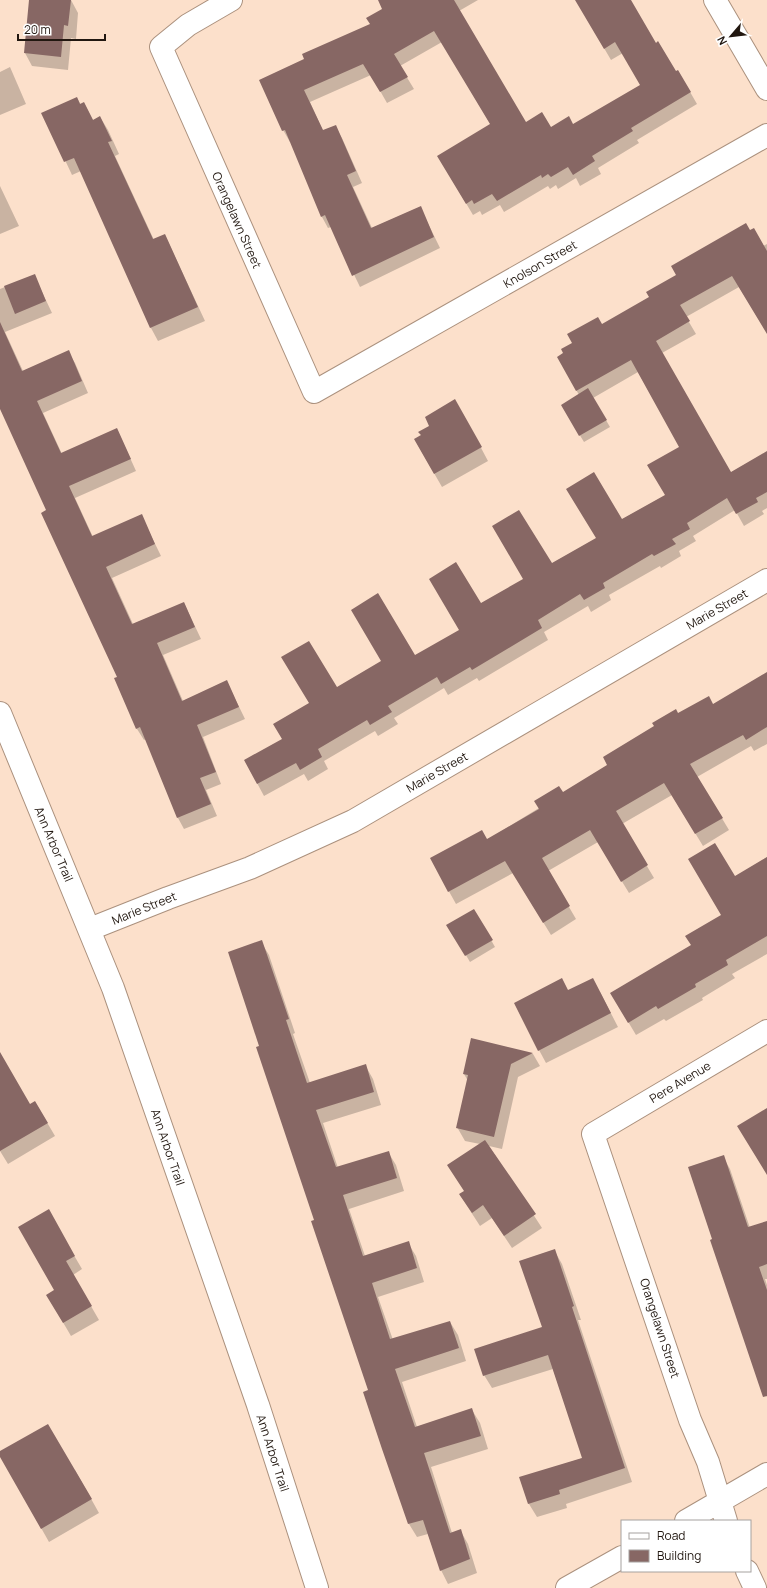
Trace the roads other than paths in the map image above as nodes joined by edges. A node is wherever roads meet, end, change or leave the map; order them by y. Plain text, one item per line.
1 (230, 0) edge
2 (715, 0) edge
3 (767, 89) edge
4 (767, 135) edge
5 (314, 392) joint
6 (767, 580) edge
7 (0, 713) edge
8 (90, 929) junction
9 (767, 1031) edge
10 (593, 1134) joint
11 (767, 1474) edge
12 (723, 1511) edge
13 (690, 1520) edge
14 (621, 1558) edge
15 (747, 1572) edge
16 (316, 1588) edge
17 (567, 1588) edge
18 (755, 1588) edge

1 - 5 street, Orangelawn Street
2 - 3 street
4 - 5 street, Knolson Street
6 - 8 street, Marie Street
7 - 8 street, Ann Arbor Trail
8 - 16 street, Ann Arbor Trail
9 - 10 street, Pere Avenue
10 - 12 street, Orangelawn Street
11 - 12 street
12 - 13 street
14 - 17 street
15 - 18 street

